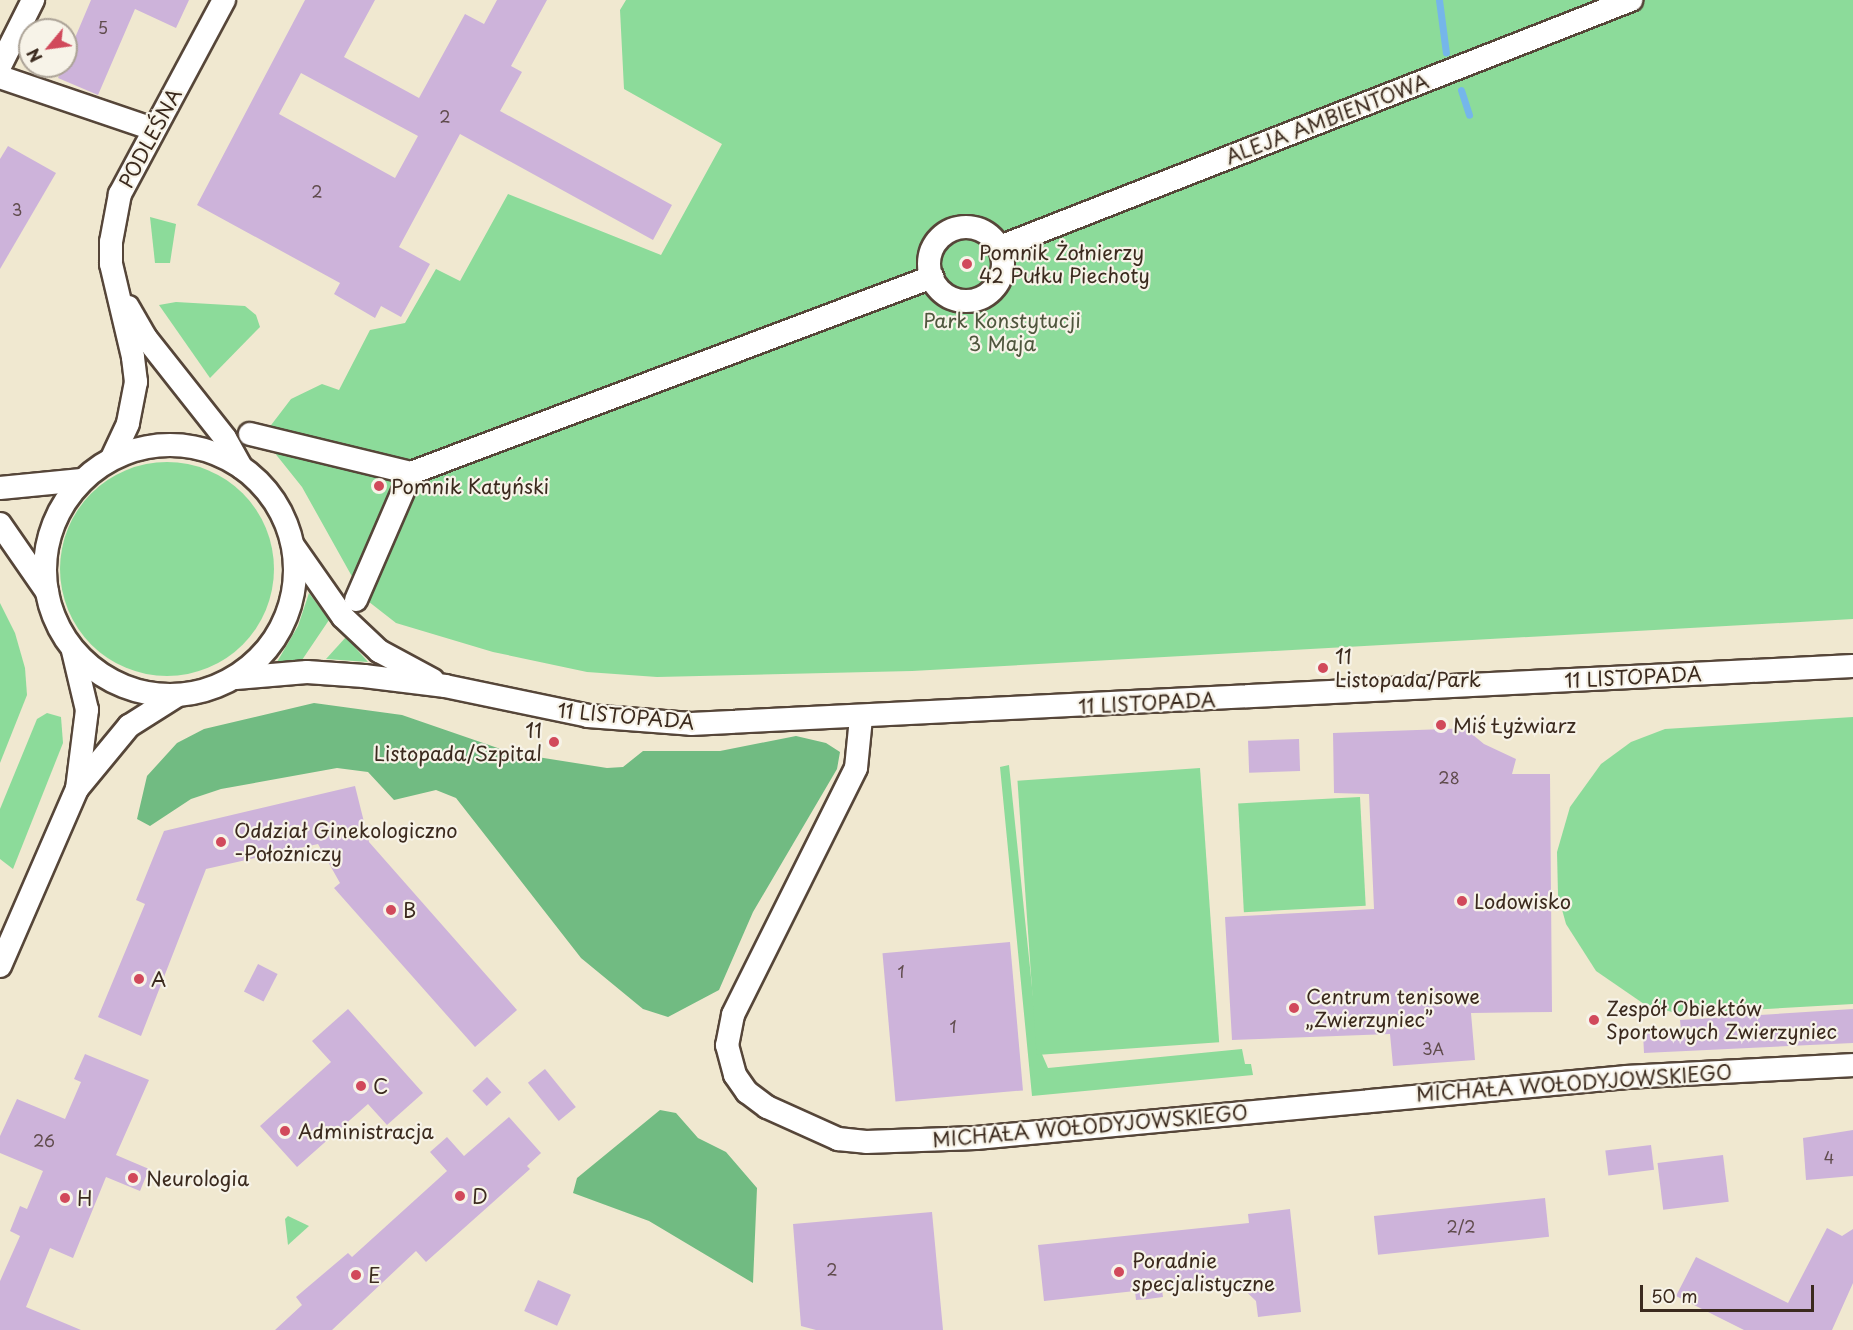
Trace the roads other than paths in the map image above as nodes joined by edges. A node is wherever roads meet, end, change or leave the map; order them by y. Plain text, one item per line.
1 (33, 0) edge
2 (224, 0) edge
3 (1631, 0) edge
4 (0, 66) edge
5 (0, 77) edge
6 (153, 129) junction
7 (1000, 248) junction
8 (932, 278) junction
9 (115, 285) junction
10 (250, 434) dead end
11 (112, 458) junction
12 (242, 466) junction
13 (411, 473) junction
14 (82, 480) junction
15 (0, 488) edge
16 (0, 524) edge
17 (294, 547) junction
18 (47, 592) junction
19 (356, 600) dead end
20 (72, 647) junction
21 (1853, 666) edge
22 (236, 678) junction
23 (445, 686) junction
24 (178, 695) junction
25 (861, 718) junction
26 (77, 789) junction
27 (0, 966) edge
28 (1853, 1065) edge

1 - 4 street
2 - 6 street, PODLEŚNA
3 - 7 street, ALEJA AMBIENTOWA
5 - 6 street
6 - 9 street, PODLEŚNA
7 - 8 street
7 - 8 street
8 - 13 street
9 - 11 street, PODLEŚNA
9 - 12 street, PODLEŚNA
10 - 13 street
11 - 12 street
11 - 14 street
12 - 17 street
13 - 19 street
14 - 15 street
14 - 18 street
16 - 18 street
17 - 22 street
17 - 23 street, 11 LISTOPADA
18 - 20 street
20 - 24 street
20 - 26 street
21 - 25 street, 11 LISTOPADA
22 - 23 street, 11 LISTOPADA
22 - 24 street
23 - 25 street, 11 LISTOPADA
24 - 26 street
25 - 28 street, MICHAŁA WOŁODYJOWSKIEGO
26 - 27 street

